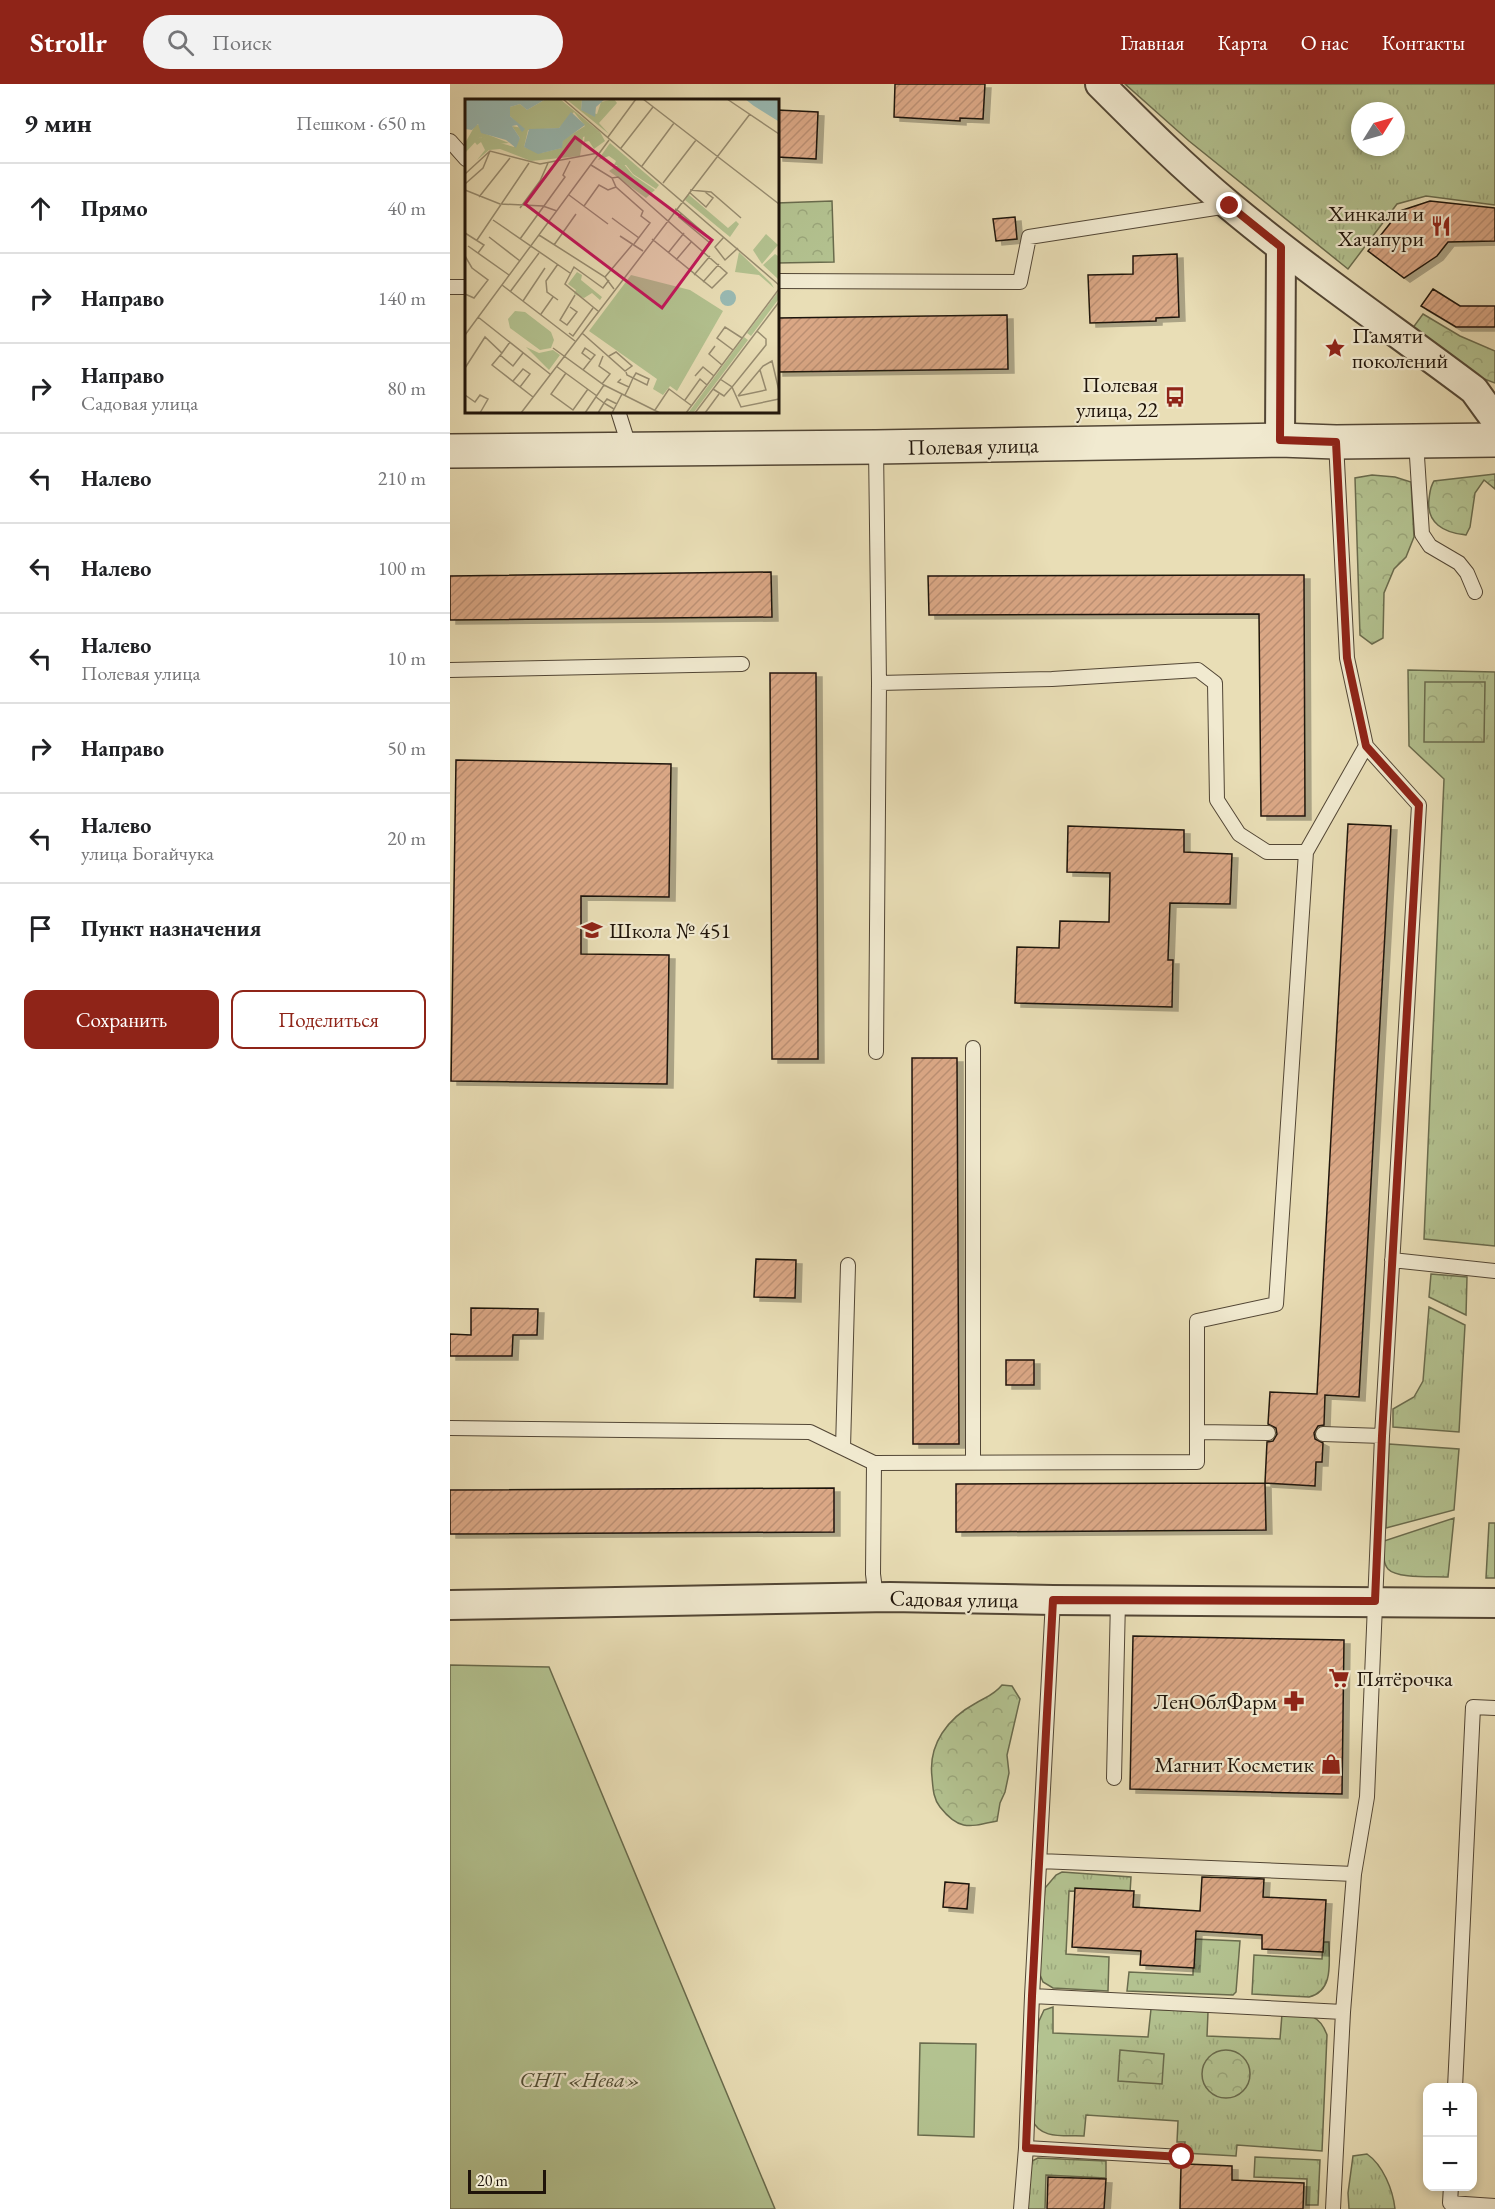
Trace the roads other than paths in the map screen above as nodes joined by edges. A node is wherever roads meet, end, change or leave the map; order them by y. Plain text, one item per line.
1 (1100, 84) edge
2 (450, 141) edge
3 (465, 158) edge
4 (1230, 206) junction
5 (1281, 247) junction
6 (778, 281) edge
7 (618, 412) edge
8 (1495, 419) edge
9 (1280, 440) junction
10 (1495, 440) edge
11 (1416, 441) junction
12 (1336, 442) junction
13 (876, 447) junction
14 (630, 450) junction
15 (450, 451) edge
16 (1475, 592) dead end
17 (742, 664) dead end
18 (450, 670) edge
19 (879, 683) junction
20 (1366, 746) junction
21 (1306, 852) junction
22 (973, 1048) dead end
23 (876, 1052) dead end
24 (1392, 1260) junction
25 (848, 1265) dead end
26 (1495, 1271) edge
27 (450, 1428) edge
28 (1197, 1432) junction
29 (1268, 1433) dead end
30 (1323, 1434) dead end
31 (1382, 1436) junction
32 (843, 1448) junction
33 (973, 1462) junction
34 (874, 1463) junction
35 (876, 1598) junction
36 (1053, 1600) junction
37 (1118, 1600) junction
38 (1375, 1601) junction
39 (1495, 1603) edge
40 (450, 1605) edge
41 (1495, 1708) edge
42 (1114, 1778) dead end
43 (1040, 1861) junction
44 (1354, 1874) junction
45 (1032, 1996) junction
46 (1343, 2012) junction
47 (1455, 2083) edge
48 (1026, 2148) junction
49 (1182, 2157) dead end
50 (1451, 2191) edge
51 (1495, 2206) edge
52 (1021, 2209) edge
53 (1333, 2209) edge

1 - 4 street
2 - 3 lane
4 - 5 street
4 - 6 lane
5 - 8 street
5 - 9 street
7 - 14 lane
9 - 12 street, Полевая улица
9 - 13 street, Полевая улица
10 - 11 street, Полевая улица
11 - 12 street, Полевая улица
11 - 16 lane
12 - 20 lane
13 - 14 street, Полевая улица
13 - 19 lane
14 - 15 street, Полевая улица
17 - 18 lane
19 - 21 lane
19 - 23 lane
20 - 21 lane
20 - 24 lane
21 - 28 lane
22 - 33 lane
24 - 26 lane
24 - 31 lane
25 - 32 lane
27 - 32 lane
28 - 29 lane
28 - 33 lane
30 - 31 lane
31 - 38 lane
32 - 34 lane
33 - 34 lane
34 - 35 lane
35 - 36 street, Садовая улица
35 - 40 street, Садовая улица
36 - 37 street, Садовая улица
36 - 43 lane
37 - 38 street, Садовая улица
37 - 42 lane
38 - 39 street, Садовая улица
38 - 44 lane
41 - 47 lane
43 - 44 lane
43 - 45 lane
44 - 46 lane
45 - 46 lane
45 - 48 lane
46 - 53 lane
48 - 49 lane
48 - 52 lane
50 - 51 lane

